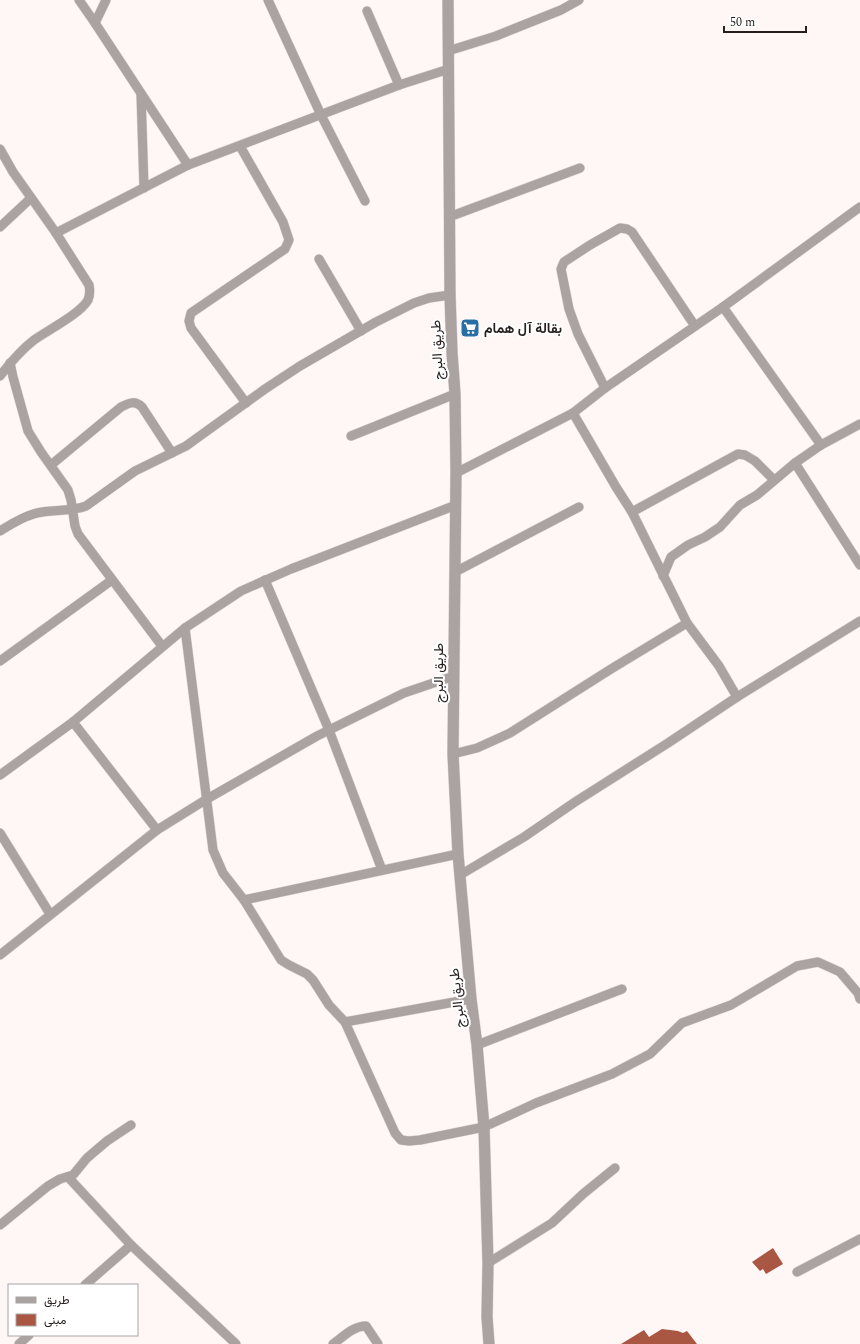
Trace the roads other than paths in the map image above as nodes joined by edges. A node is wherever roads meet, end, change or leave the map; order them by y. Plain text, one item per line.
1 (79, 0) edge
2 (106, 0) edge
3 (268, 0) edge
4 (448, 0) edge
5 (579, 0) edge
6 (367, 11) dead end
7 (95, 23) junction
8 (448, 51) junction
9 (449, 69) junction
10 (400, 85) junction
11 (141, 94) junction
12 (321, 115) junction
13 (240, 146) junction
14 (0, 149) edge
15 (188, 165) junction
16 (580, 168) dead end
17 (144, 188) junction
18 (31, 198) junction
19 (365, 201) dead end
20 (860, 207) edge
21 (448, 217) junction
22 (0, 227) edge
23 (56, 233) junction
24 (320, 259) dead end
25 (450, 294) junction
26 (723, 307) junction
27 (695, 326) junction
28 (361, 331) junction
29 (10, 363) junction
30 (0, 376) edge
31 (605, 388) junction
32 (455, 394) junction
33 (246, 403) junction
34 (573, 413) junction
35 (860, 424) edge
36 (351, 436) dead end
37 (821, 446) junction
38 (172, 453) junction
39 (795, 463) junction
40 (50, 465) junction
41 (456, 473) junction
42 (774, 480) junction
43 (456, 505) junction
44 (579, 507) dead end
45 (73, 509) junction
46 (632, 512) junction
47 (0, 531) edge
48 (860, 565) edge
49 (455, 572) junction
50 (663, 576) junction
51 (112, 580) junction
52 (265, 580) junction
53 (860, 621) edge
54 (687, 623) junction
55 (185, 628) junction
56 (162, 646) junction
57 (0, 661) edge
58 (454, 676) junction
59 (737, 697) junction
60 (72, 722) junction
61 (329, 730) junction
62 (453, 754) junction
63 (0, 775) edge
64 (207, 799) junction
65 (157, 830) junction
66 (0, 833) edge
67 (458, 854) junction
68 (382, 870) junction
69 (460, 876) junction
70 (244, 900) junction
71 (50, 914) junction
72 (0, 955) edge
73 (622, 989) dead end
74 (860, 999) edge
75 (472, 1000) junction
76 (345, 1022) junction
77 (478, 1045) junction
78 (131, 1125) dead end
79 (484, 1127) junction
80 (615, 1168) dead end
81 (68, 1177) junction
82 (0, 1225) edge
83 (860, 1239) edge
84 (131, 1245) junction
85 (488, 1262) junction
86 (797, 1272) dead end
87 (86, 1284) edge
88 (28, 1336) edge
89 (19, 1344) edge
90 (236, 1344) edge
91 (334, 1344) edge
92 (378, 1344) edge
93 (490, 1344) edge

1 - 7 street
2 - 7 street
3 - 12 street
4 - 8 street, طريق البرج
5 - 8 street
6 - 10 street
7 - 11 street
8 - 9 street, طريق البرج
9 - 10 street
9 - 21 street, طريق البرج
10 - 12 street
11 - 15 street
11 - 17 street
12 - 13 street
12 - 19 street
13 - 15 street
13 - 33 street
14 - 18 street
15 - 17 street
16 - 21 street
17 - 23 street
18 - 22 street
18 - 23 street
20 - 26 street
21 - 25 street, طريق البرج
23 - 29 street
24 - 28 street
25 - 28 street
25 - 32 street, طريق البرج
26 - 27 street
26 - 37 street
27 - 31 street
27 - 31 street
28 - 33 street
29 - 30 street
29 - 40 street
31 - 34 street
32 - 36 street
32 - 41 street, طريق البرج
33 - 38 street
34 - 41 street
34 - 46 street
35 - 37 street
37 - 39 street
38 - 40 street
38 - 45 street
39 - 42 street
39 - 48 street
40 - 45 street
41 - 43 street, طريق البرج
42 - 46 street
42 - 50 street
43 - 49 street, طريق البرج
43 - 52 street
44 - 49 street
45 - 47 street
45 - 51 street
46 - 50 street
49 - 58 street, طريق البرج
50 - 54 street
51 - 56 street
51 - 57 street
52 - 55 street
52 - 61 street
53 - 59 street
54 - 59 street
54 - 62 street
55 - 56 street
55 - 64 street
56 - 60 street
58 - 61 street
58 - 62 street, طريق البرج
59 - 69 street
60 - 63 street
60 - 65 street
61 - 64 street
61 - 68 street
62 - 67 street, طريق البرج
64 - 65 street
64 - 70 street
65 - 71 street
66 - 71 street
67 - 68 street
67 - 69 street, طريق البرج
68 - 70 street
69 - 75 street, طريق البرج
70 - 76 street
71 - 72 street
73 - 77 street
74 - 79 street
75 - 76 street
75 - 77 street, طريق البرج
76 - 79 street
77 - 79 street, طريق البرج
78 - 81 street
79 - 85 street, طريق البرج
80 - 85 street
81 - 82 street
81 - 84 street
83 - 86 street
84 - 87 street
84 - 90 street
85 - 93 street, طريق البرج
88 - 89 street
91 - 92 street

